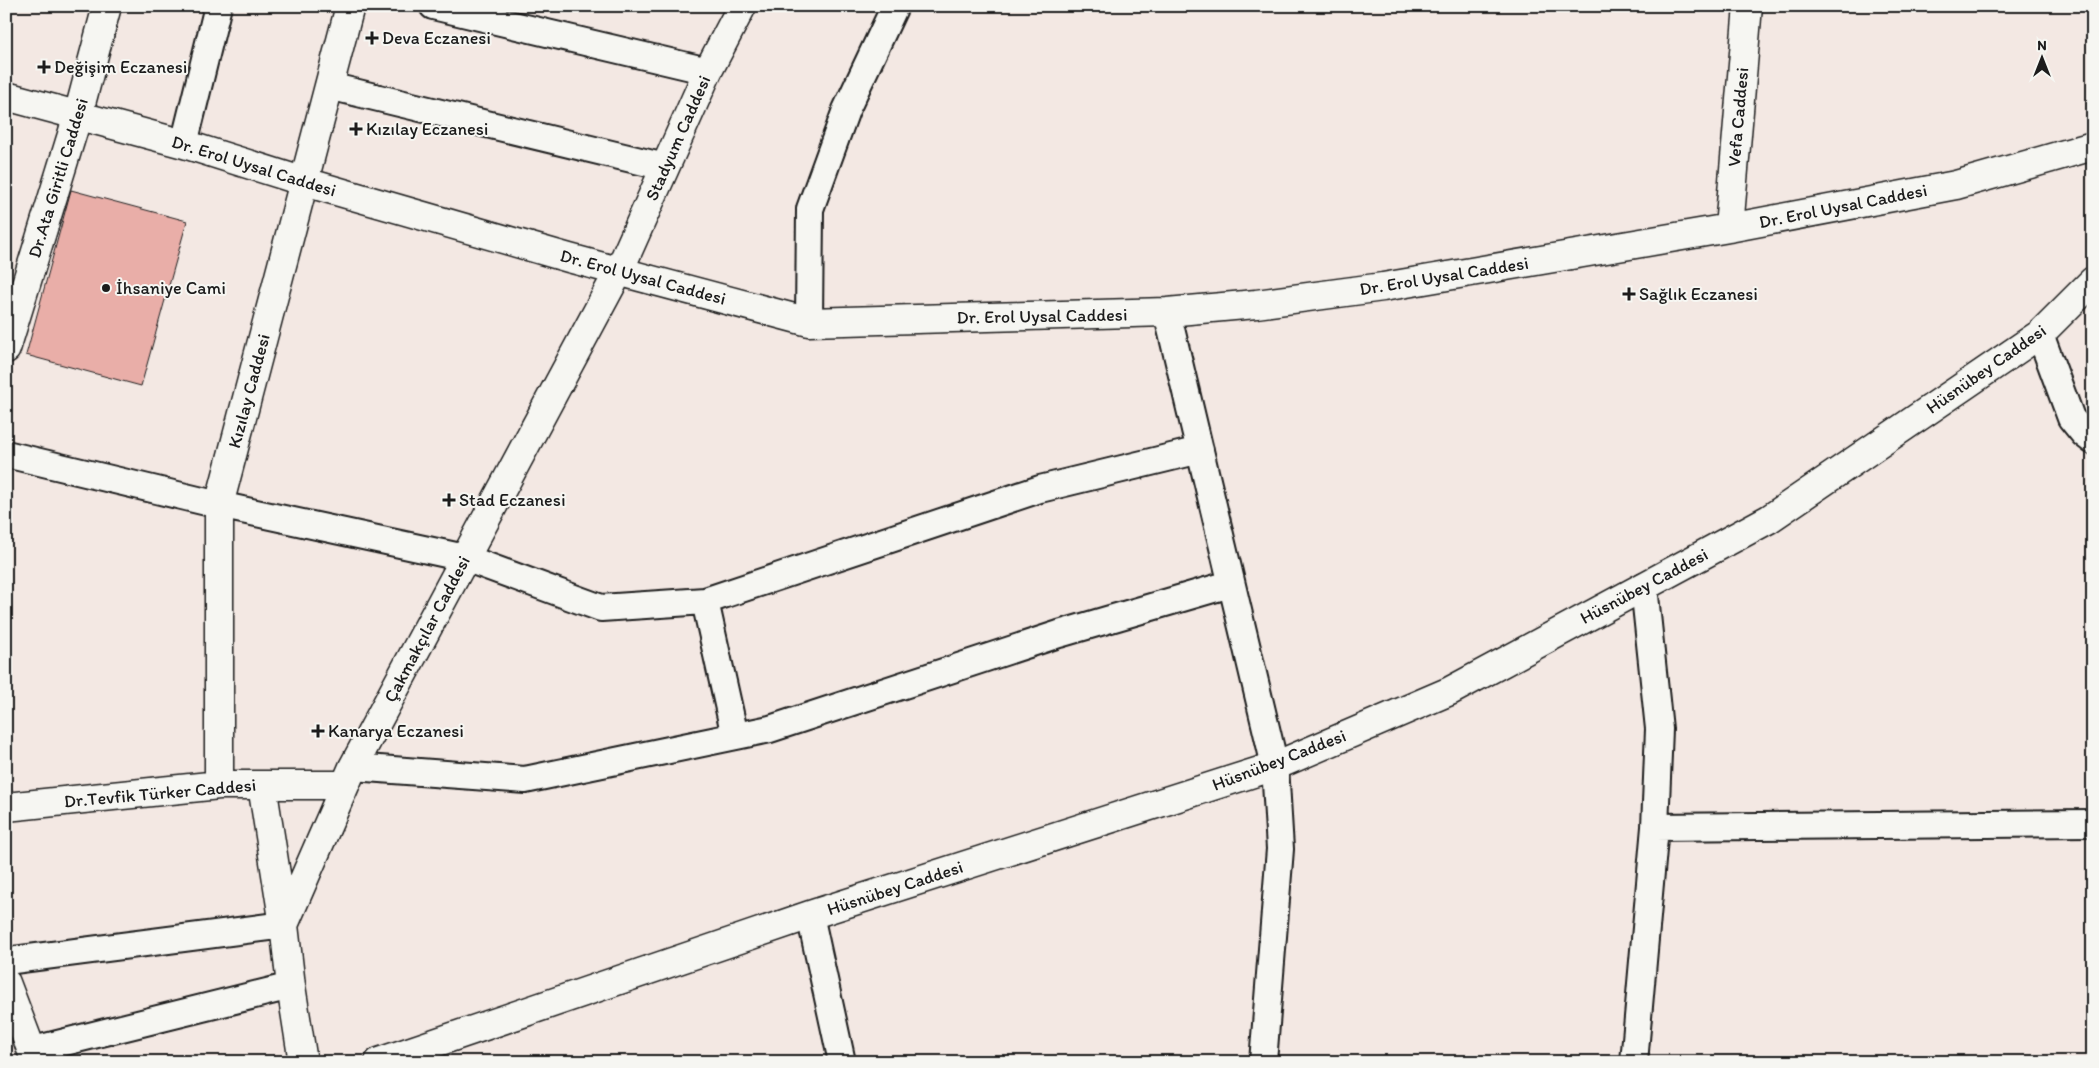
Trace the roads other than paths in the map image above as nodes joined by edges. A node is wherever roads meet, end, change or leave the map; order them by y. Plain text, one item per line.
1 (106, 6) edge
2 (218, 6) edge
3 (350, 6) edge
4 (433, 6) edge
5 (742, 6) edge
6 (895, 6) edge
7 (1748, 6) edge
8 (708, 71) junction
9 (329, 86) junction
10 (6, 96) edge
11 (78, 115) junction
12 (184, 144) junction
13 (2093, 146) edge
14 (665, 167) junction
15 (305, 182) junction
16 (1729, 228) junction
17 (619, 271) junction
18 (2093, 281) edge
19 (1167, 312) junction
20 (810, 322) junction
21 (2040, 334) junction
22 (6, 349) edge
23 (2093, 441) edge
24 (1200, 450) junction
25 (6, 454) edge
26 (218, 505) junction
27 (465, 558) junction
28 (1230, 584) junction
29 (1644, 586) junction
30 (704, 601) junction
31 (735, 736) junction
32 (1275, 766) junction
33 (349, 776) junction
34 (219, 785) junction
35 (262, 785) junction
36 (6, 807) edge
37 (2093, 823) edge
38 (1655, 828) junction
39 (810, 915) junction
40 (284, 925) junction
41 (6, 961) edge
42 (6, 983) edge
43 (291, 986) junction
44 (34, 1056) edge
45 (302, 1062) edge
46 (379, 1062) edge
47 (842, 1062) edge
48 (1263, 1062) edge
49 (1634, 1062) edge

1 - 11 street, Dr.Ata Giritli Caddesi
2 - 12 street
3 - 9 street, Kızılay Caddesi
4 - 8 street
5 - 8 street, Stadyum Caddesi
6 - 20 street
7 - 16 street, Vefa Caddesi
8 - 14 street, Stadyum Caddesi
9 - 14 street
9 - 15 street, Kızılay Caddesi
10 - 11 street, Dr. Erol Uysal Caddesi
11 - 12 street, Dr. Erol Uysal Caddesi
11 - 22 street, Dr.Ata Giritli Caddesi
12 - 15 street, Dr. Erol Uysal Caddesi
13 - 16 street, Dr. Erol Uysal Caddesi
14 - 17 street, Stadyum Caddesi
15 - 17 street, Dr. Erol Uysal Caddesi
15 - 26 street, Kızılay Caddesi
16 - 19 street, Dr. Erol Uysal Caddesi
17 - 20 street, Dr. Erol Uysal Caddesi
17 - 27 street, Çakmakçılar Caddesi
18 - 21 street, Hüsnübey Caddesi
19 - 20 street, Dr. Erol Uysal Caddesi
19 - 24 street
21 - 23 street
21 - 29 street, Hüsnübey Caddesi
24 - 28 street
24 - 30 street
25 - 26 street
26 - 27 street
26 - 34 street, Kızılay Caddesi
27 - 30 street
27 - 33 street, Çakmakçılar Caddesi
28 - 31 street
28 - 32 street
29 - 32 street, Hüsnübey Caddesi
29 - 38 street
30 - 31 street
31 - 33 street
32 - 39 street, Hüsnübey Caddesi
32 - 48 street
33 - 35 street, Dr.Tevfik Türker Caddesi
33 - 40 street, Çakmakçılar Caddesi
34 - 35 street, Dr.Tevfik Türker Caddesi
34 - 36 street, Dr.Tevfik Türker Caddesi
35 - 40 street
37 - 38 street
38 - 49 street
39 - 46 street, Hüsnübey Caddesi
39 - 47 street
40 - 41 street
40 - 43 street, Çakmakçılar Caddesi
42 - 44 street
43 - 44 street
43 - 45 street, Çakmakçılar Caddesi

